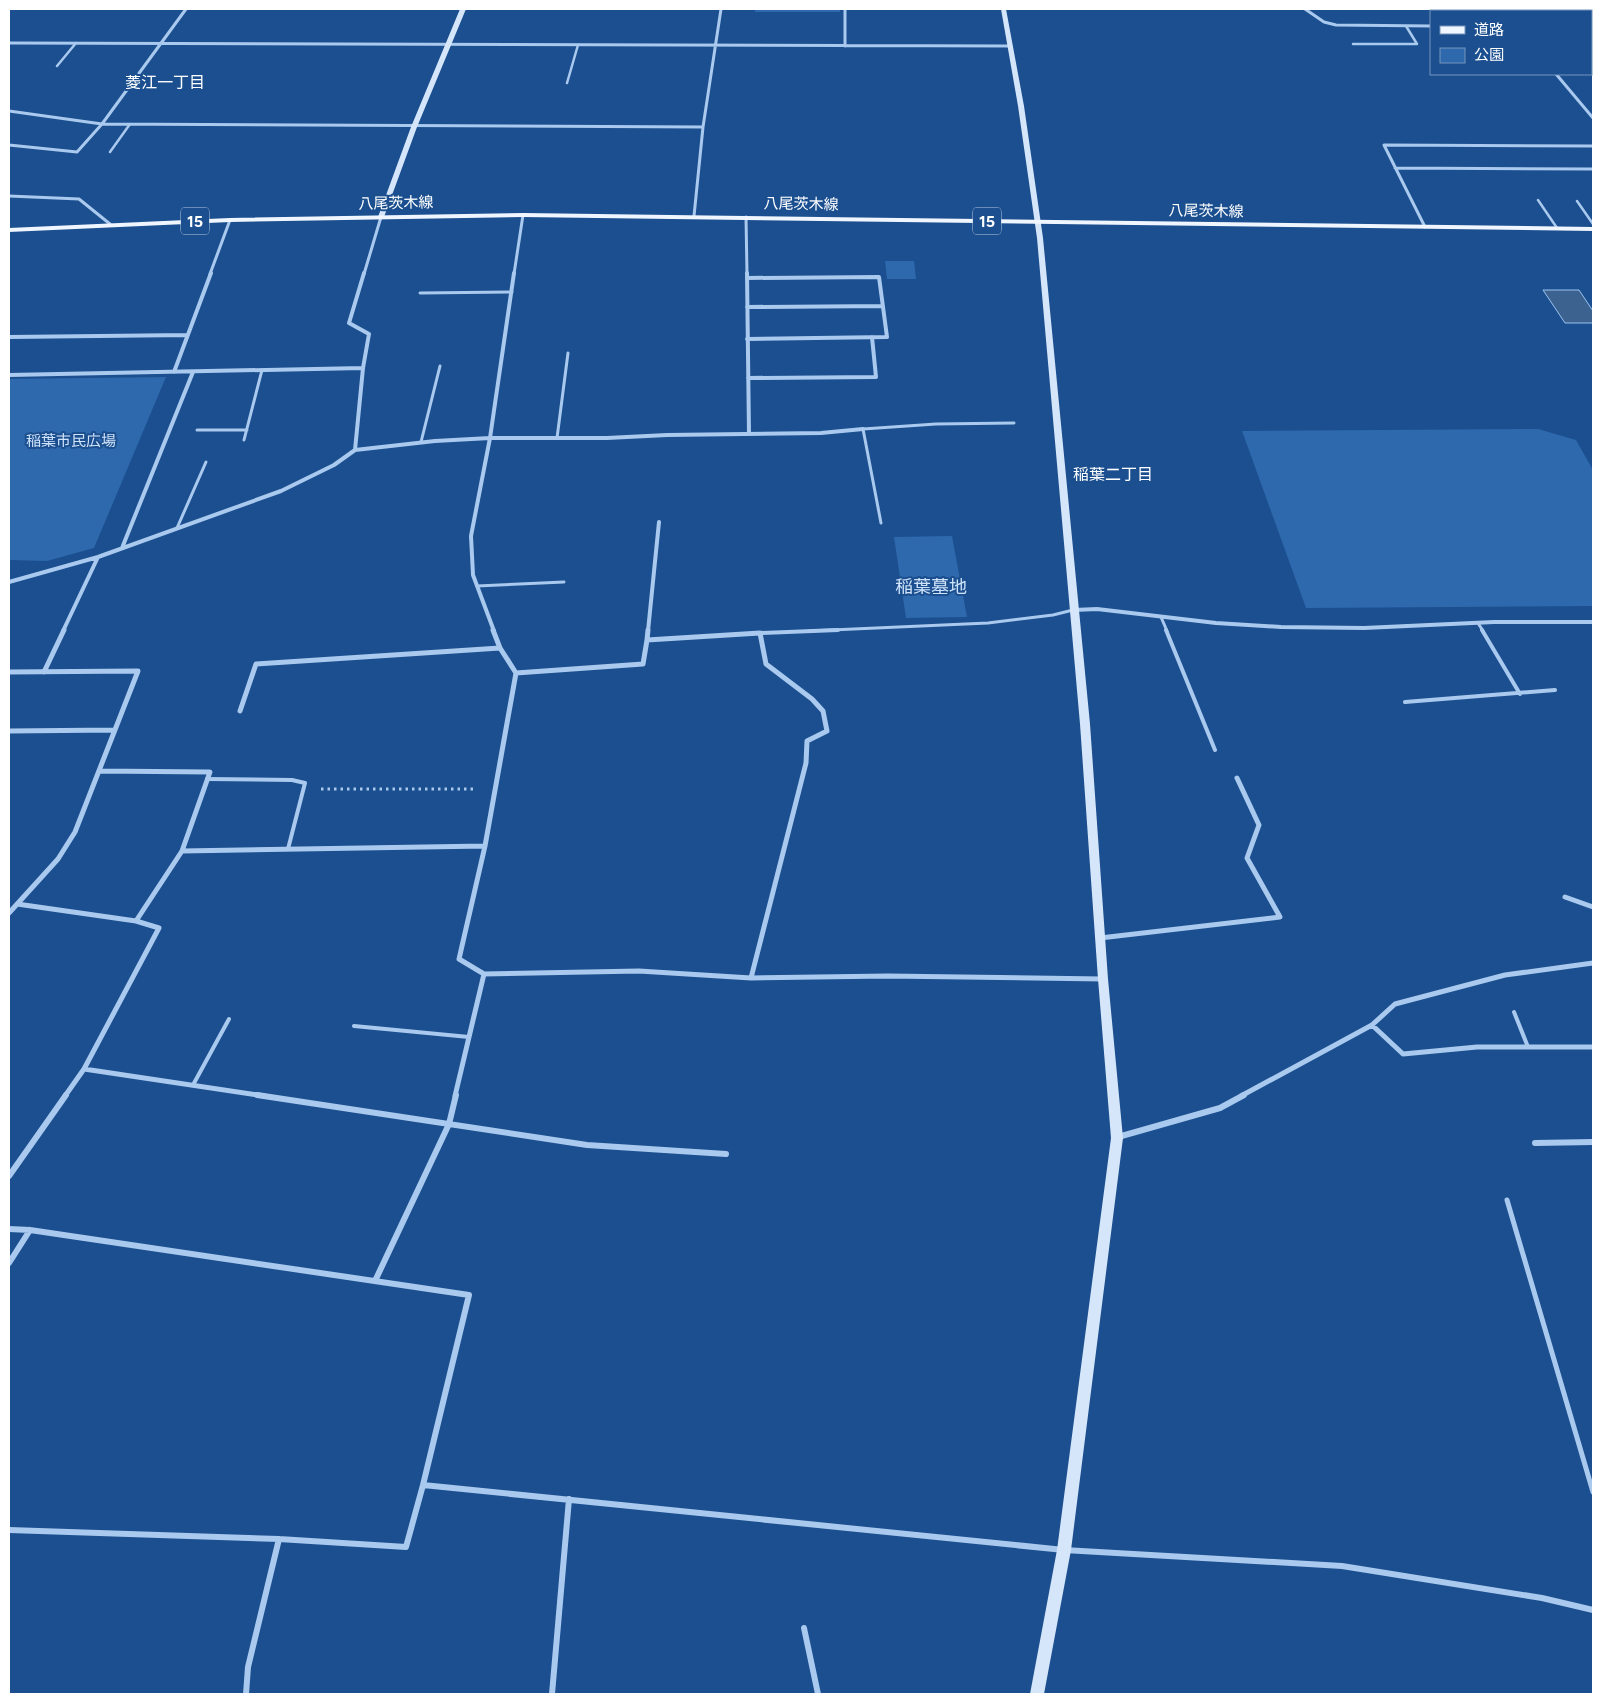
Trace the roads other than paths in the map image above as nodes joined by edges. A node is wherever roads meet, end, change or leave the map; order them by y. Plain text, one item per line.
1 (186, 9) edge
2 (462, 9) edge
3 (721, 9) edge
4 (845, 9) edge
5 (1004, 9) edge
6 (1305, 9) edge
7 (1406, 26) junction
8 (1430, 26) edge
9 (9, 42) edge
10 (76, 43) junction
11 (161, 43) junction
12 (449, 44) junction
13 (1353, 44) dead end
14 (578, 45) junction
15 (714, 46) junction
16 (845, 46) junction
17 (1010, 46) junction
18 (57, 66) dead end
19 (1557, 75) edge
20 (568, 83) dead end
21 (9, 111) edge
22 (1593, 118) edge
23 (102, 124) junction
24 (130, 124) junction
25 (414, 127) junction
26 (703, 127) junction
27 (9, 145) edge
28 (1593, 146) edge
29 (110, 152) dead end
30 (1395, 168) junction
31 (1593, 169) edge
32 (9, 196) edge
33 (1538, 200) dead end
34 (1577, 202) dead end
35 (523, 215) junction
36 (694, 216) junction
37 (382, 217) junction
38 (746, 217) junction
39 (230, 220) junction
40 (1038, 222) junction
41 (110, 224) junction
42 (1593, 224) edge
43 (1425, 227) junction
44 (1557, 228) junction
45 (1593, 229) edge
46 (9, 230) edge
47 (747, 278) junction
48 (512, 292) junction
49 (420, 293) dead end
50 (883, 306) junction
51 (747, 307) junction
52 (188, 335) junction
53 (9, 337) edge
54 (872, 337) junction
55 (748, 339) junction
56 (568, 353) dead end
57 (440, 366) dead end
58 (363, 368) junction
59 (262, 370) junction
60 (174, 372) junction
61 (193, 372) junction
62 (9, 375) edge
63 (748, 378) junction
64 (1014, 423) dead end
65 (197, 430) dead end
66 (246, 430) junction
67 (863, 430) junction
68 (749, 434) junction
69 (490, 438) junction
70 (557, 438) junction
71 (244, 440) dead end
72 (421, 442) junction
73 (355, 450) junction
74 (206, 462) dead end
75 (659, 522) dead end
76 (881, 522) dead end
77 (177, 528) junction
78 (122, 548) junction
79 (98, 557) junction
80 (9, 582) edge
81 (564, 582) dead end
82 (476, 586) junction
83 (1073, 610) junction
84 (1162, 617) junction
85 (1593, 622) edge
86 (1478, 623) junction
87 (760, 633) junction
88 (647, 640) junction
89 (500, 648) junction
90 (9, 672) edge
91 (44, 672) junction
92 (516, 673) junction
93 (1555, 690) dead end
94 (1520, 694) junction
95 (1405, 702) dead end
96 (240, 711) dead end
97 (115, 730) junction
98 (9, 731) edge
99 (1215, 750) dead end
100 (99, 772) junction
101 (1237, 778) dead end
102 (207, 779) junction
103 (485, 846) junction
104 (288, 849) junction
105 (182, 851) junction
106 (1565, 897) dead end
107 (18, 904) junction
108 (1593, 907) edge
109 (10, 911) edge
110 (136, 921) junction
111 (1100, 938) junction
112 (1593, 963) edge
113 (484, 974) junction
114 (750, 978) junction
115 (1103, 979) junction
116 (1514, 1012) dead end
117 (228, 1019) dead end
118 (1372, 1025) junction
119 (354, 1026) dead end
120 (469, 1037) junction
121 (1528, 1047) junction
122 (1593, 1047) edge
123 (84, 1069) junction
124 (193, 1086) junction
125 (449, 1124) junction
126 (1117, 1138) junction
127 (1593, 1142) edge
128 (1535, 1143) dead end
129 (726, 1154) dead end
130 (9, 1176) edge
131 (1507, 1200) dead end
132 (9, 1229) edge
133 (30, 1230) junction
134 (9, 1263) edge
135 (375, 1281) junction
136 (423, 1486) junction
137 (1593, 1492) edge
138 (569, 1499) junction
139 (9, 1530) edge
140 (279, 1539) junction
141 (1064, 1550) junction
142 (1593, 1610) edge
143 (804, 1628) dead end
144 (246, 1694) edge
145 (552, 1694) edge
146 (818, 1694) edge
147 (1037, 1694) edge

1 - 11 street
2 - 12 street
3 - 15 street
4 - 16 street
5 - 17 street
6 - 7 street
7 - 8 street
7 - 13 lane
9 - 10 street
10 - 11 street
10 - 18 lane
11 - 12 street
11 - 23 street
12 - 14 street
12 - 25 street
14 - 15 street
14 - 20 lane
15 - 16 street
15 - 26 street
16 - 17 street
17 - 40 street
19 - 22 street
21 - 23 street
23 - 24 street
23 - 27 street
24 - 25 street
24 - 29 lane
25 - 26 street
25 - 37 street
26 - 36 street
28 - 30 street
30 - 31 street
30 - 43 street
32 - 41 street
33 - 44 lane
34 - 42 lane
35 - 36 main road, 八尾茨木線 / 15
35 - 37 main road, 八尾茨木線 / 15
35 - 48 street
36 - 38 main road, 八尾茨木線 / 15
37 - 39 main road, 八尾茨木線 / 15
37 - 58 street
38 - 40 main road, 八尾茨木線 / 15
38 - 47 street
39 - 41 main road, 八尾茨木線 / 15
39 - 52 street
40 - 43 main road, 八尾茨木線 / 15
40 - 83 street
41 - 46 main road, 八尾茨木線 / 15
43 - 44 main road, 八尾茨木線 / 15
44 - 45 main road, 八尾茨木線 / 15
47 - 50 street
47 - 51 street
48 - 49 lane
48 - 69 street
50 - 51 street
50 - 54 street
51 - 55 street
52 - 53 street
52 - 60 street
54 - 55 street
54 - 63 street
55 - 63 street
56 - 70 lane
57 - 72 lane
58 - 59 street
58 - 73 street
59 - 61 street
59 - 66 lane
60 - 61 street
60 - 62 street
61 - 78 street
63 - 68 street
64 - 67 lane
65 - 66 lane
66 - 71 lane
67 - 68 street
67 - 76 lane
68 - 70 street
69 - 70 street
69 - 72 street
69 - 82 street
72 - 73 street
73 - 77 street
74 - 77 lane
75 - 88 street
77 - 78 street
78 - 79 street
79 - 80 street
79 - 91 street
81 - 82 lane
82 - 89 street
83 - 84 street
83 - 87 lane
83 - 111 street
84 - 86 street
84 - 99 lane
85 - 86 street
86 - 94 lane
87 - 88 street
87 - 114 street
88 - 92 street
89 - 92 street
89 - 96 street
90 - 91 street
91 - 97 street
92 - 103 street
93 - 94 lane
94 - 95 lane
97 - 98 street
97 - 100 street
100 - 102 street
100 - 107 street
101 - 111 street
102 - 104 lane
102 - 105 street
103 - 104 street
103 - 113 street
104 - 105 street
105 - 110 street
106 - 108 street
107 - 109 street
107 - 110 street
110 - 123 street
111 - 115 street
112 - 118 street
113 - 114 street
113 - 120 street
114 - 115 street
115 - 126 street
116 - 121 lane
117 - 124 lane
118 - 121 street
118 - 126 street
119 - 120 lane
120 - 125 street
121 - 122 street
123 - 124 street
123 - 130 street
124 - 125 street
125 - 129 street
125 - 135 street
126 - 141 street
127 - 128 street
131 - 137 lane
132 - 133 street
133 - 134 street
133 - 135 street
135 - 136 street
136 - 138 street
136 - 140 street
138 - 141 street
138 - 145 street
139 - 140 street
140 - 144 street
141 - 142 street
141 - 147 street
143 - 146 street

